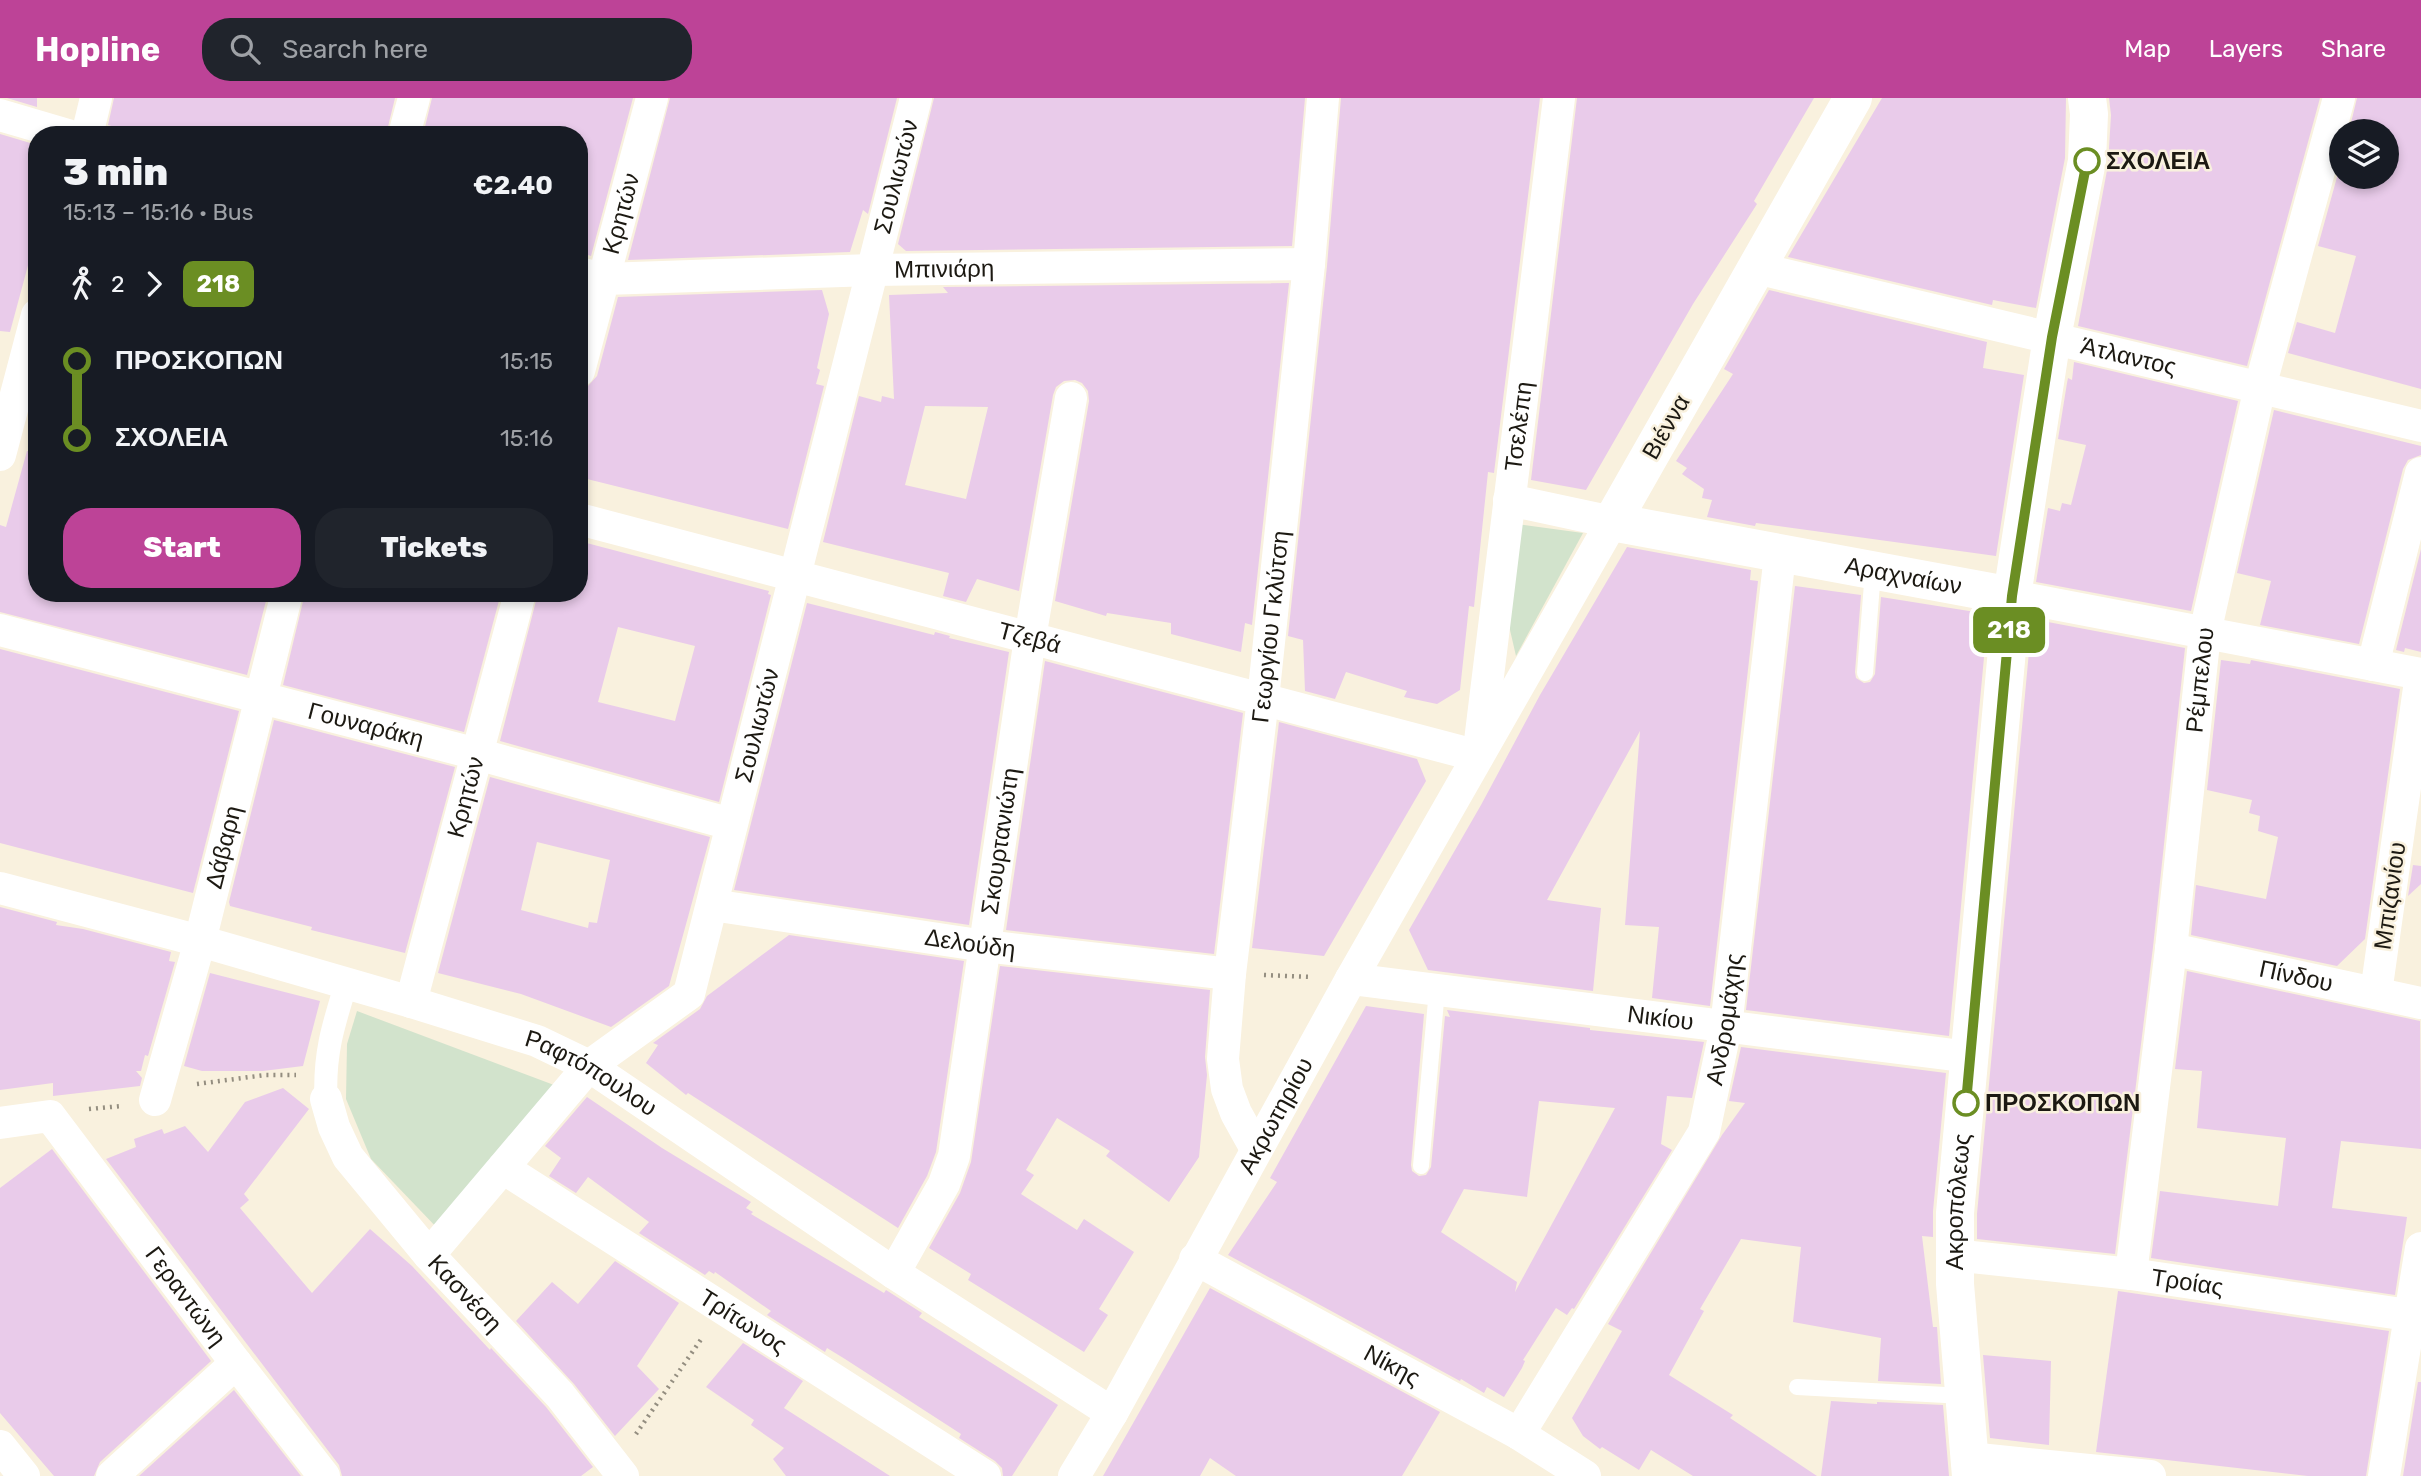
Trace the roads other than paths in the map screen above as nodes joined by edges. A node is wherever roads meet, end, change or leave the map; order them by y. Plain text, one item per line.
1 (96, 98) edge
2 (414, 98) edge
3 (652, 98) edge
4 (916, 98) edge
5 (1323, 98) edge
6 (1559, 98) edge
7 (1853, 98) edge
8 (2087, 98) edge
9 (2339, 98) edge
10 (0, 115) edge
11 (37, 126) edge
12 (89, 126) edge
13 (406, 126) edge
14 (1309, 264) junction
15 (1756, 268) junction
16 (872, 270) junction
17 (592, 276) edge
18 (588, 305) edge
19 (2052, 337) junction
20 (28, 344) edge
21 (19, 372) edge
22 (2260, 387) junction
23 (1071, 398) dead end
24 (2421, 426) edge
25 (0, 455) edge
26 (2421, 472) edge
27 (1509, 500) junction
28 (588, 521) edge
29 (1612, 522) junction
30 (1780, 555) junction
31 (1873, 571) junction
32 (794, 577) junction
33 (2012, 596) junction
34 (285, 602) edge
35 (518, 602) edge
36 (0, 630) edge
37 (2205, 633) junction
38 (1030, 638) junction
39 (2373, 665) junction
40 (1865, 673) dead end
41 (2421, 674) edge
42 (261, 699) junction
43 (1263, 699) junction
44 (477, 754) junction
45 (1478, 756) junction
46 (732, 824) junction
47 (0, 888) edge
48 (712, 905) junction
49 (200, 941) junction
50 (985, 946) junction
51 (2171, 949) junction
52 (1230, 974) junction
53 (1351, 979) junction
54 (346, 984) junction
55 (1437, 990) junction
56 (2376, 993) junction
57 (411, 1002) junction
58 (2421, 1003) edge
59 (1726, 1027) junction
60 (1970, 1057) junction
61 (589, 1066) junction
62 (327, 1099) joint
63 (155, 1100) dead end
64 (0, 1123) edge
65 (1256, 1149) junction
66 (1421, 1166) dead end
67 (503, 1168) junction
68 (2421, 1248) edge
69 (429, 1255) junction
70 (1954, 1255) junction
71 (1195, 1259) junction
72 (894, 1273) junction
73 (2132, 1274) junction
74 (2415, 1316) edge
75 (236, 1363) junction
76 (1797, 1387) dead end
77 (1964, 1396) junction
78 (1112, 1413) junction
79 (1519, 1434) junction
80 (0, 1446) edge
81 (1970, 1467) edge
82 (619, 1470) edge
83 (24, 1476) edge
84 (112, 1476) edge
85 (324, 1476) edge
86 (985, 1476) edge
87 (1073, 1476) edge
88 (1586, 1476) edge
89 (2150, 1476) edge
90 (2384, 1476) edge

1 - 12 street
2 - 13 street
3 - 17 street, Κρητών
4 - 16 street, Σουλιωτών
5 - 14 street, Γεωργίου Γκλύτση
6 - 27 street, Τσελέπη
7 - 15 street, Βιέννα
8 - 19 street, Ακροπόλεως
9 - 22 street, Ρέμπελου
10 - 11 street
14 - 16 street, Μπινιάρη
14 - 43 street, Γεωργίου Γκλύτση
15 - 19 street, Άτλαντος
15 - 29 street, Βιέννα
16 - 17 street, Μπινιάρη
16 - 32 street, Σουλιωτών
17 - 18 street, Κρητών
19 - 22 street, Άτλαντος
19 - 33 street, Ακροπόλεως
20 - 21 street
21 - 25 street
22 - 24 street, Άτλαντος
22 - 37 street, Ρέμπελου
23 - 38 street, Σκουρτανιώτη
26 - 39 street
27 - 29 street, Αραχναίων
27 - 45 street, Τσελέπη
28 - 32 street, Τζεβά
29 - 30 street, Αραχναίων
29 - 45 street, Βιέννα
30 - 31 street, Αραχναίων
30 - 59 street, Ανδρομάχης
31 - 33 street, Αραχναίων
31 - 40 lane
32 - 38 street, Τζεβά
32 - 46 street, Σουλιωτών
33 - 37 street, Αραχναίων
33 - 60 street, Ακροπόλεως
34 - 42 street, Δάβαρη
35 - 44 street, Κρητών
36 - 42 street, Γουναράκη
37 - 39 street, Αραχναίων
37 - 51 street, Ρέμπελου
38 - 43 street, Τζεβά
38 - 50 street, Σκουρτανιώτη
39 - 41 street, Αραχναίων
41 - 56 street, Μπιζανίου
42 - 44 street, Γουναράκη
42 - 49 street, Δάβαρη
43 - 45 street, Τζεβά
43 - 52 street, Γεωργίου Γκλύτση
44 - 46 street, Γουναράκη
44 - 57 street, Κρητών
45 - 53 street, Ακρωτηρίου
46 - 48 street, Σουλιωτών
47 - 49 street, Ραφτόπουλου
48 - 50 street, Δελούδη
48 - 61 street, Σουλιωτών
49 - 54 street, Ραφτόπουλου
49 - 63 street, Δάβαρη
50 - 52 street, Δελούδη
50 - 72 street, Σκουρτανιώτη
51 - 56 street, Πίνδου
51 - 73 street, Ρέμπελου
52 - 65 street, Γεωργίου Γκλύτση
53 - 55 street, Νικίου
53 - 65 street, Ακρωτηρίου
54 - 57 street, Ραφτόπουλου
54 - 62 street
55 - 59 street, Νικίου
55 - 66 lane
56 - 58 street, Πίνδου
57 - 61 street, Ραφτόπουλου
59 - 60 street, Νικίου
59 - 79 street, Ανδρομάχης
60 - 70 street, Ακροπόλεως
61 - 67 street, Σουλιωτών
61 - 72 street, Ραφτόπουλου
62 - 69 street, Κασνέση
64 - 75 street, Γεραντώνη
65 - 71 street, Ακρωτηρίου
67 - 69 street, Σουλιωτών
67 - 86 street, Τρίτωνος
68 - 74 street
69 - 82 street, Κασνέση
70 - 73 street, Τροίας
70 - 77 street, Ακροπόλεως
71 - 78 street, Ακρωτηρίου
71 - 79 street, Νίκης
72 - 78 street, Ραφτόπουλου
73 - 74 street, Τροίας
74 - 90 street
75 - 84 street
75 - 85 street, Γεραντώνη
76 - 77 lane
77 - 81 street, Ακροπόλεως
78 - 87 street, Ακρωτηρίου
79 - 88 street, Νίκης
80 - 83 street
81 - 89 street

